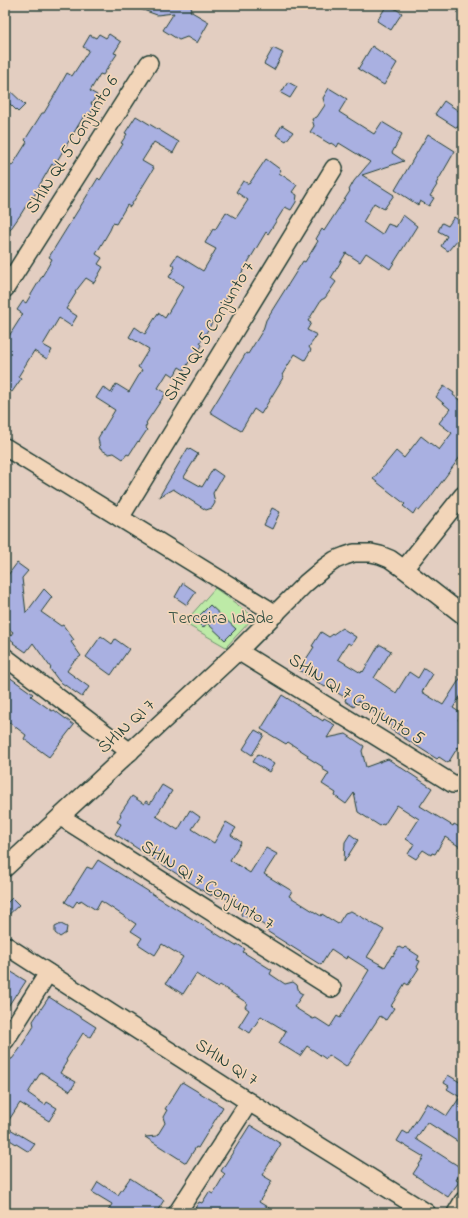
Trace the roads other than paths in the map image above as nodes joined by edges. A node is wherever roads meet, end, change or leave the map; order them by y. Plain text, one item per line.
1 (149, 63) dead end
2 (334, 168) dead end
3 (5, 289) edge
4 (5, 447) edge
5 (463, 495) edge
6 (120, 518) junction
7 (404, 569) junction
8 (276, 614) junction
9 (463, 615) edge
10 (238, 651) junction
11 (5, 657) edge
12 (130, 752) junction
13 (453, 784) dead end
14 (61, 817) junction
15 (5, 868) edge
16 (5, 945) edge
17 (48, 973) junction
18 (332, 988) dead end
19 (5, 1041) edge
20 (249, 1102) junction
21 (463, 1201) edge
22 (177, 1213) edge
23 (427, 1213) edge
24 (456, 1213) edge

1 - 3 street, SHIN QL 5 Conjunto 6
2 - 6 street, SHIN QL 5 Conjunto 7
4 - 6 street
5 - 7 street
6 - 8 street
7 - 8 street, SHIN QI 7
7 - 9 street, SHIN QI 7
8 - 10 street, SHIN QI 7
10 - 12 street, SHIN QI 7
10 - 13 street, SHIN QI 7 Conjunto 5
11 - 12 street
12 - 14 street, SHIN QI 7
14 - 15 street, SHIN QI 7
14 - 18 street, SHIN QI 7 Conjunto 7
16 - 17 street, SHIN QI 7
17 - 19 street
17 - 20 street, SHIN QI 7
20 - 22 street
20 - 23 street, SHIN QI 7
21 - 24 street

